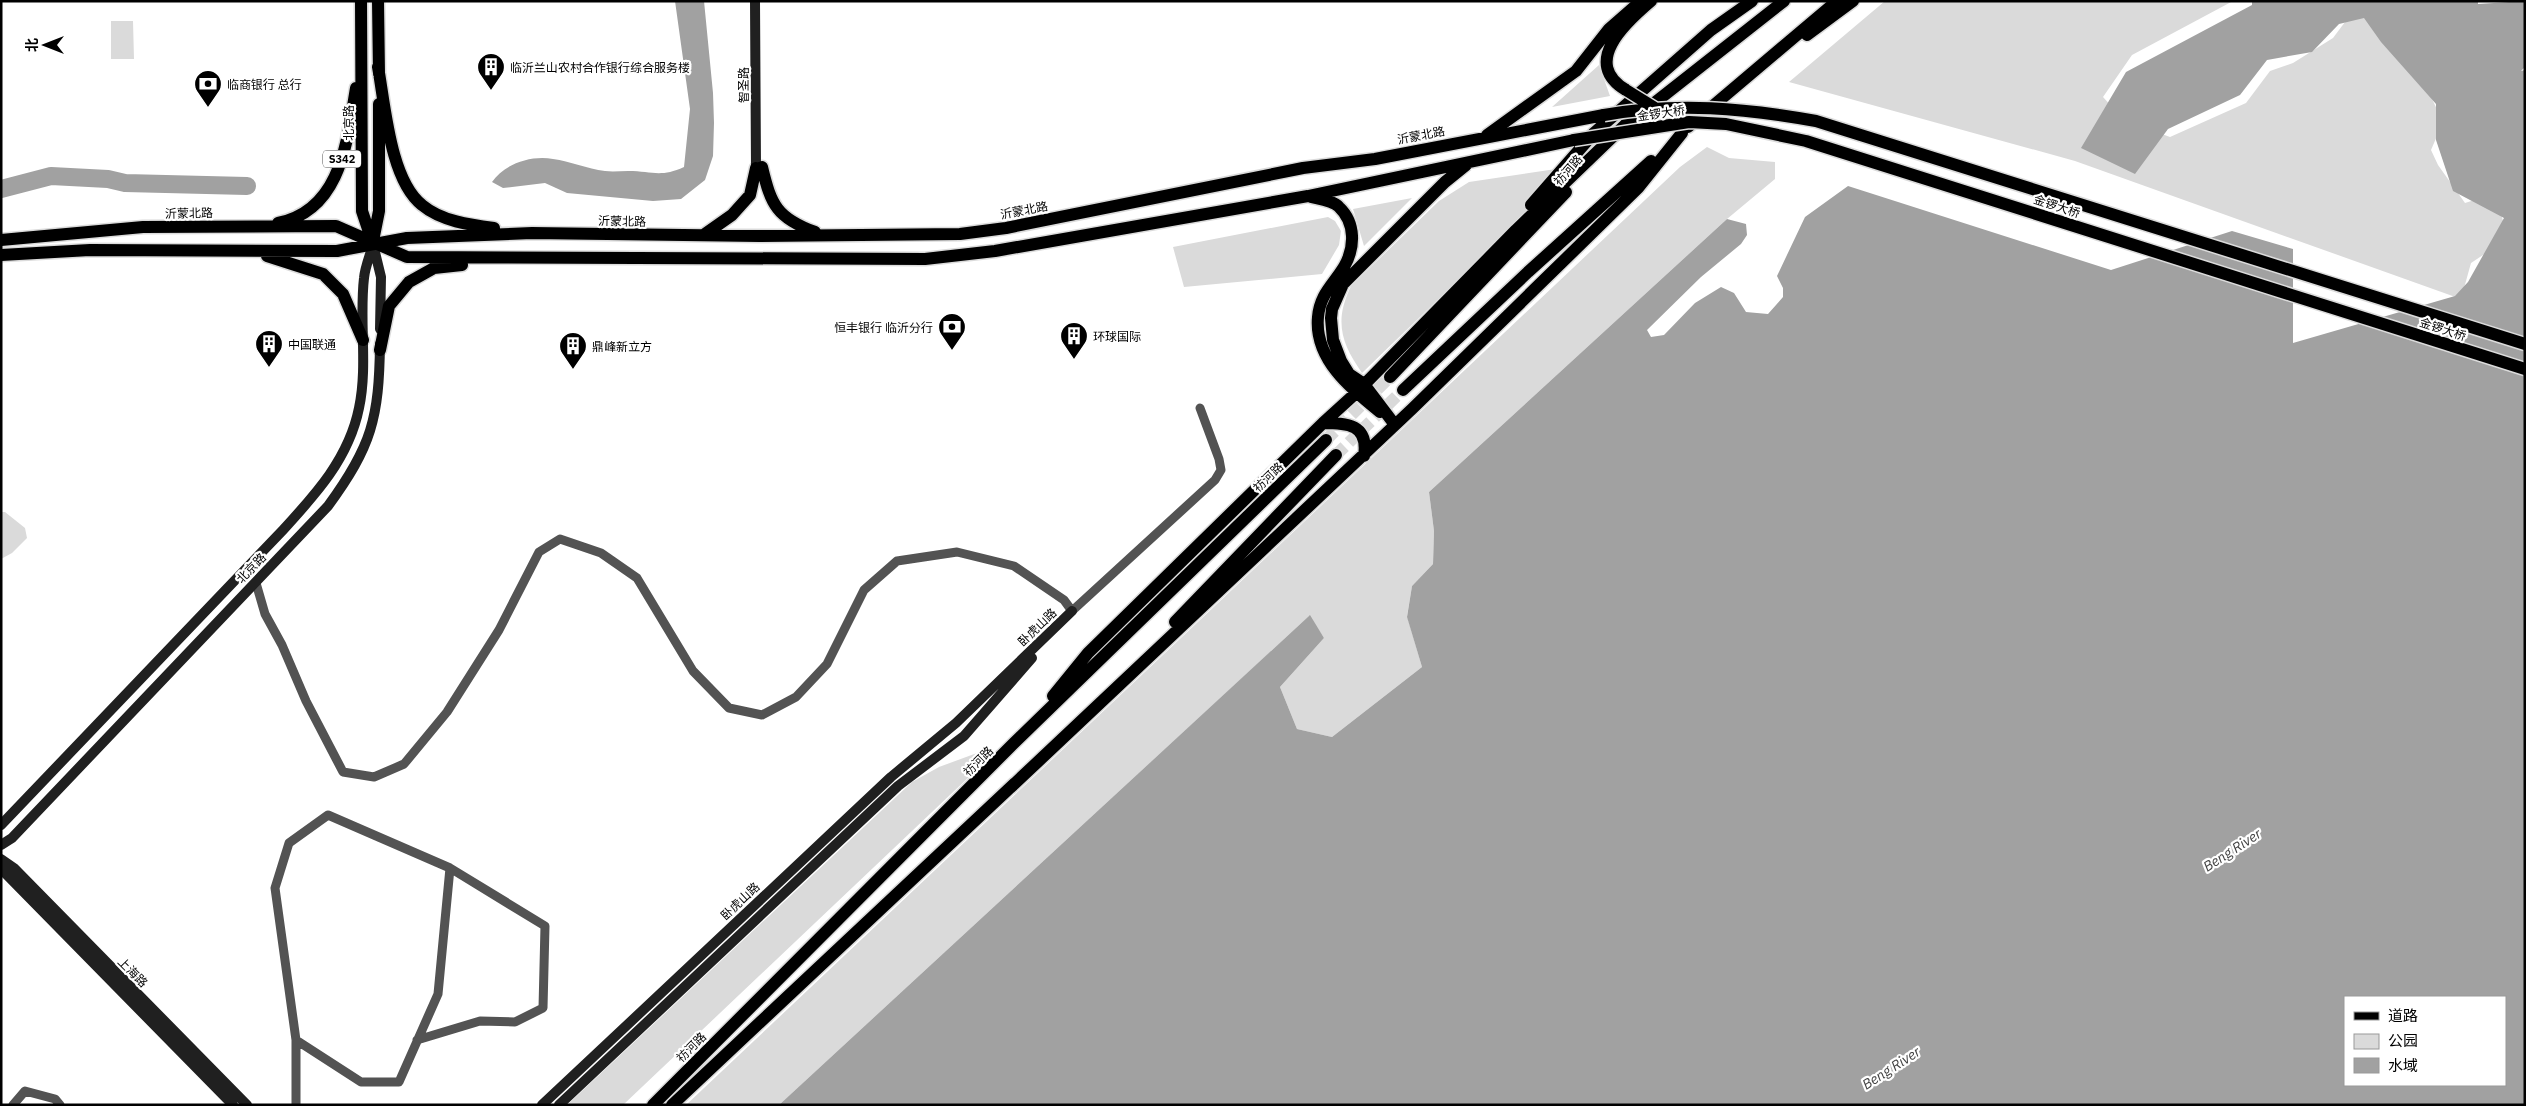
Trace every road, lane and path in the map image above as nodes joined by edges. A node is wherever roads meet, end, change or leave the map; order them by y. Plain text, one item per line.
1 (361, 1) edge
2 (378, 1) edge
3 (755, 1) edge
4 (762, 1) edge
5 (1641, 1) edge
6 (1651, 1) edge
7 (1752, 1) edge
8 (1772, 1) edge
9 (1784, 1) edge
10 (1837, 1) edge
11 (1853, 1) edge
12 (1730, 43) junction
13 (361, 51) junction
14 (378, 67) junction
15 (1743, 78) junction
16 (1670, 106) joint
17 (1655, 108) junction
18 (1626, 124) junction
19 (1682, 132) junction
20 (1484, 137) junction
21 (1574, 140) joint
22 (1467, 164) junction
23 (759, 168) junction
24 (1308, 196) junction
25 (265, 226) junction
26 (532, 233) junction
27 (822, 235) junction
28 (703, 236) junction
29 (1, 240) edge
30 (373, 244) junction
31 (253, 252) junction
32 (1, 255) edge
33 (518, 258) junction
34 (1458, 290) junction
35 (363, 340) junction
36 (2525, 344) edge
37 (380, 350) junction
38 (2525, 369) edge
39 (1390, 377) tunnel mouth
40 (1360, 389) junction
41 (1403, 390) tunnel mouth
42 (1200, 408) dead end
43 (1323, 423) junction
44 (1395, 425) junction
45 (1326, 440) tunnel mouth
46 (1336, 455) tunnel mouth
47 (1364, 456) junction
48 (256, 583) junction
49 (1072, 611) junction
50 (1013, 744) junction
51 (1010, 788) junction
52 (1, 825) edge
53 (1, 845) edge
54 (1, 859) edge
55 (450, 868) junction
56 (1, 869) edge
57 (296, 1040) junction
58 (417, 1040) junction
59 (12, 1105) edge
60 (60, 1105) edge
61 (232, 1105) edge
62 (247, 1105) edge
63 (296, 1105) edge
64 (542, 1105) edge
65 (559, 1105) edge
66 (653, 1105) edge
67 (672, 1105) edge

1 - 13 main road, 北京路
2 - 14 main road, 北京路
3 - 23 street, 智圣路
4 - 23 street, 智圣路
5 - 20 main road
6 - 17 main road, bridge
7 - 34 main road
8 - 12 main road
9 - 12 main road, 祊河路
10 - 15 main road
11 - 15 main road
12 - 18 main road, 祊河路
13 - 25 main road, S342
13 - 30 main road, 北京路
14 - 26 main road
14 - 30 main road, 北京路
15 - 19 main road
16 - 17 main road, 沂蒙北路, bridge
16 - 36 main road, 金锣大桥, bridge
17 - 20 main road, 沂蒙北路, bridge
18 - 34 main road
18 - 39 main road, 祊河路
19 - 41 main road
19 - 44 main road
20 - 27 main road, 沂蒙北路
21 - 22 main road, 沂蒙北路
21 - 38 main road, 金锣大桥, bridge
22 - 24 main road, 沂蒙北路
22 - 40 main road
23 - 27 main road
23 - 28 main road
24 - 33 main road, 沂蒙北路
24 - 40 main road
25 - 29 main road, 沂蒙北路
25 - 30 main road, 沂蒙北路
26 - 28 main road, 沂蒙北路
26 - 30 main road, 沂蒙北路
27 - 28 main road, 沂蒙北路
30 - 31 main road, 沂蒙北路
30 - 33 main road, 沂蒙北路
30 - 35 street, 北京路
30 - 37 street, 北京路
31 - 32 main road, 沂蒙北路
31 - 35 main road
33 - 37 main road
34 - 40 main road
35 - 52 street, 北京路
37 - 48 street, 北京路
40 - 43 main road
40 - 44 main road
42 - 49 street
43 - 47 main road
43 - 50 main road
44 - 47 main road
45 - 50 main road, 祊河路
46 - 51 main road
47 - 51 main road
48 - 49 street
48 - 53 street, 北京路
49 - 64 street, 卧虎山路
49 - 65 street, 卧虎山路
50 - 66 main road, 祊河路
51 - 67 main road
54 - 62 street, 上海路
55 - 57 street
55 - 58 street
55 - 58 street
56 - 61 street, 上海路
57 - 58 street
57 - 63 street
59 - 60 street

